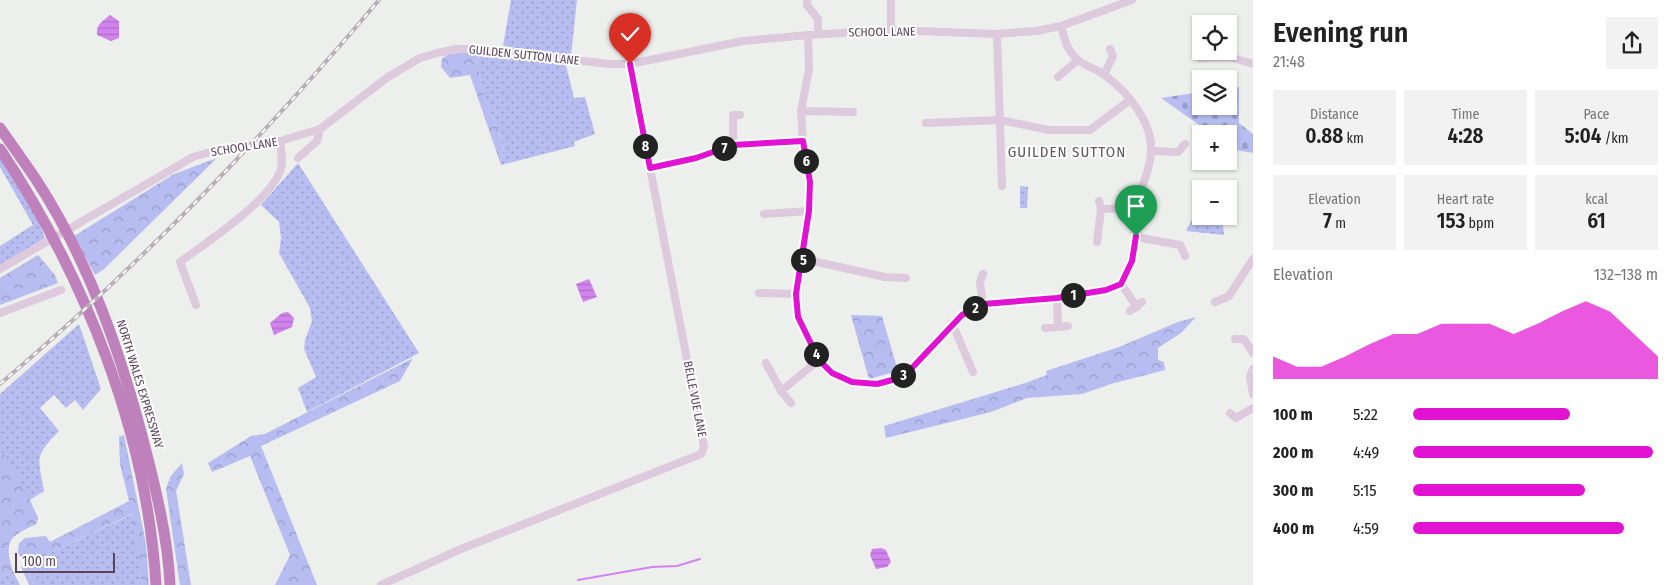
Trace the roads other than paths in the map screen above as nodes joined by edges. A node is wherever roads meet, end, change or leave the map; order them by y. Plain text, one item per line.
1 (807, 0) edge
2 (891, 0) edge
3 (1132, 0) edge
4 (1061, 26) junction
5 (891, 30) junction
6 (818, 34) junction
7 (997, 34) junction
8 (808, 35) junction
9 (1115, 53) dead end
10 (420, 58) joint
11 (1237, 59) edge
12 (1078, 60) junction
13 (630, 64) junction
14 (1253, 64) edge
15 (1060, 73) dead end
16 (1104, 75) junction
17 (1130, 100) junction
18 (801, 111) junction
19 (853, 112) dead end
20 (740, 115) dead end
21 (1000, 120) junction
22 (926, 123) dead end
23 (0, 128) edge
24 (320, 129) junction
25 (280, 141) junction
26 (803, 141) junction
27 (1185, 144) dead end
28 (733, 145) junction
29 (0, 149) edge
30 (1151, 152) junction
31 (298, 158) dead end
32 (650, 168) junction
33 (1002, 186) dead end
34 (1136, 208) junction
35 (809, 211) junction
36 (769, 214) dead end
37 (1136, 236) junction
38 (1097, 242) dead end
39 (1185, 256) dead end
40 (803, 259) junction
41 (1253, 259) edge
42 (0, 269) edge
43 (906, 278) dead end
44 (979, 279) dead end
45 (1121, 284) junction
46 (61, 290) dead end
47 (764, 291) dead end
48 (796, 294) junction
49 (1057, 298) junction
50 (1215, 302) dead end
51 (983, 304) junction
52 (196, 305) dead end
53 (1136, 306) dead end
54 (0, 313) edge
55 (952, 324) junction
56 (1068, 326) dead end
57 (1058, 327) junction
58 (1045, 328) dead end
59 (1249, 332) dead end
60 (1253, 353) edge
61 (819, 360) junction
62 (766, 364) dead end
63 (1253, 369) edge
64 (973, 372) dead end
65 (781, 392) junction
66 (1253, 394) edge
67 (791, 403) dead end
68 (1253, 408) edge
69 (1238, 427) dead end
70 (156, 585) edge
71 (170, 585) edge
72 (381, 585) edge

1 - 6 street
2 - 5 street
3 - 4 street, SCHOOL LANE
4 - 7 street, SCHOOL LANE
4 - 12 street
5 - 6 street, SCHOOL LANE
5 - 7 street, SCHOOL LANE
6 - 8 street, SCHOOL LANE
7 - 21 street
8 - 13 street, SCHOOL LANE
8 - 18 street
9 - 16 street
10 - 13 street, GUILDEN SUTTON LANE
10 - 24 street, SCHOOL LANE
11 - 14 street
12 - 15 street
12 - 16 street
13 - 32 street, BELLE VUE LANE
16 - 17 street
17 - 21 street
17 - 30 street
18 - 19 street
18 - 26 street
20 - 28 street
21 - 22 street
21 - 33 street
23 - 71 highway, NORTH WALES EXPRESSWAY
24 - 25 street, SCHOOL LANE
24 - 31 street, SCHOOL LANE
25 - 42 street, SCHOOL LANE
25 - 52 street
26 - 28 street
26 - 35 street
27 - 30 street
28 - 32 street
29 - 70 highway, NORTH WALES EXPRESSWAY
30 - 34 street
32 - 72 street, BELLE VUE LANE
34 - 37 street
34 - 38 street
35 - 36 street
35 - 40 street
37 - 39 street
37 - 45 street
40 - 43 street
40 - 48 street
41 - 50 street
44 - 51 street
45 - 49 street
45 - 53 street
46 - 54 street
47 - 48 street
48 - 61 street
49 - 51 street
49 - 57 street
51 - 55 street
55 - 61 street
55 - 64 street
56 - 57 street
57 - 58 street
59 - 60 street
61 - 65 street
62 - 65 street
63 - 66 street
65 - 67 street
68 - 69 street

